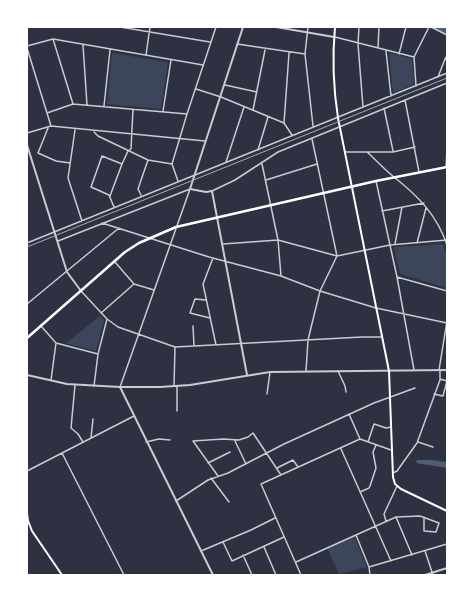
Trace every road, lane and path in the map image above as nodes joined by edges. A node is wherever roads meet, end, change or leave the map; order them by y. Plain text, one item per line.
1 (120, 27) edge
2 (150, 27) edge
3 (216, 27) edge
4 (243, 27) edge
5 (277, 27) edge
6 (308, 27) edge
7 (335, 27) edge
8 (359, 27) edge
9 (379, 27) edge
10 (406, 27) edge
11 (430, 27) edge
12 (150, 31) junction
13 (307, 33) junction
14 (447, 36) edge
15 (334, 37) junction
16 (53, 39) junction
17 (210, 42) junction
18 (83, 44) junction
19 (237, 44) junction
20 (358, 44) junction
21 (27, 47) edge
22 (378, 48) junction
23 (110, 50) junction
24 (265, 50) junction
25 (386, 51) junction
26 (289, 53) junction
27 (304, 54) junction
28 (399, 54) junction
29 (146, 55) junction
30 (447, 56) edge
31 (414, 57) junction
32 (171, 60) junction
33 (446, 60) edge
34 (203, 65) junction
35 (447, 73) edge
36 (438, 77) junction
37 (447, 83) edge
38 (225, 85) junction
39 (416, 86) junction
40 (196, 89) junction
41 (257, 92) junction
42 (391, 96) junction
43 (221, 97) junction
44 (405, 100) junction
45 (73, 104) junction
46 (87, 105) junction
47 (104, 106) junction
48 (244, 107) junction
49 (363, 107) junction
50 (384, 108) junction
51 (133, 109) junction
52 (253, 110) junction
53 (163, 111) junction
54 (47, 112) junction
55 (187, 114) junction
56 (269, 117) junction
57 (338, 118) junction
58 (284, 123) junction
59 (51, 126) junction
60 (48, 127) junction
61 (313, 127) junction
62 (340, 127) junction
63 (75, 129) junction
64 (93, 131) junction
65 (27, 133) edge
66 (131, 134) junction
67 (292, 135) junction
68 (179, 139) junction
69 (312, 139) junction
70 (205, 141) junction
71 (27, 145) edge
72 (415, 147) junction
73 (447, 149) edge
74 (258, 150) junction
75 (128, 151) junction
76 (345, 152) junction
77 (367, 152) junction
78 (393, 152) junction
79 (148, 160) junction
80 (225, 162) junction
81 (70, 163) junction
82 (122, 164) junction
83 (172, 164) junction
84 (262, 164) junction
85 (317, 164) junction
86 (447, 167) edge
87 (419, 172) junction
88 (195, 174) junction
89 (394, 177) junction
90 (266, 180) junction
91 (178, 181) junction
92 (376, 181) junction
93 (352, 187) junction
94 (190, 189) junction
95 (212, 191) junction
96 (323, 193) junction
97 (110, 196) junction
98 (141, 196) junction
99 (424, 203) junction
100 (271, 205) junction
101 (114, 207) junction
102 (402, 207) junction
103 (426, 207) junction
104 (382, 211) junction
105 (216, 217) junction
106 (82, 221) junction
107 (102, 223) junction
108 (176, 227) junction
109 (119, 228) junction
110 (55, 232) junction
111 (149, 238) junction
112 (58, 240) junction
113 (278, 240) junction
114 (446, 240) edge
115 (27, 243) edge
116 (417, 243) junction
117 (170, 244) junction
118 (222, 244) junction
119 (395, 244) junction
120 (390, 245) junction
121 (447, 245) edge
122 (365, 251) junction
123 (337, 256) junction
124 (213, 258) junction
125 (114, 261) junction
126 (225, 261) junction
127 (66, 272) junction
128 (281, 276) junction
129 (397, 277) junction
130 (134, 284) junction
131 (154, 290) junction
132 (81, 291) junction
133 (320, 291) junction
134 (447, 291) edge
135 (206, 300) junction
136 (27, 304) edge
137 (376, 308) junction
138 (101, 313) junction
139 (403, 315) junction
140 (210, 318) junction
141 (107, 320) junction
142 (447, 323) edge
143 (41, 326) junction
144 (192, 326) dead end
145 (139, 334) junction
146 (383, 337) junction
147 (27, 338) edge
148 (308, 340) junction
149 (56, 343) junction
150 (240, 344) junction
151 (216, 345) junction
152 (194, 346) junction
153 (174, 347) junction
154 (98, 354) junction
155 (414, 370) junction
156 (439, 370) junction
157 (447, 370) edge
158 (306, 371) junction
159 (338, 371) junction
160 (389, 371) junction
161 (270, 372) junction
162 (27, 375) edge
163 (246, 375) junction
164 (440, 379) junction
165 (51, 380) junction
166 (447, 381) edge
167 (76, 384) junction
168 (94, 386) junction
169 (176, 386) junction
170 (120, 387) junction
171 (415, 388) dead end
172 (346, 392) dead end
173 (267, 394) dead end
174 (434, 394) junction
175 (390, 396) junction
176 (177, 411) dead end
177 (349, 414) junction
178 (134, 416) junction
179 (93, 419) dead end
180 (391, 427) junction
181 (91, 438) junction
182 (360, 439) junction
183 (170, 440) dead end
184 (235, 441) junction
185 (83, 442) junction
186 (146, 442) junction
187 (368, 442) junction
188 (418, 442) junction
189 (376, 444) junction
190 (433, 447) dead end
191 (341, 448) junction
192 (391, 450) junction
193 (230, 452) dead end
194 (62, 453) junction
195 (267, 453) junction
196 (208, 462) junction
197 (246, 464) junction
198 (298, 467) junction
199 (277, 468) junction
200 (27, 471) edge
201 (392, 473) junction
202 (281, 475) junction
203 (218, 476) junction
204 (211, 478) junction
205 (397, 486) junction
206 (360, 492) junction
207 (176, 501) junction
208 (229, 502) dead end
209 (447, 510) edge
210 (27, 514) edge
211 (396, 517) junction
212 (424, 517) junction
213 (28, 518) edge
214 (275, 518) junction
215 (386, 521) junction
216 (376, 526) junction
217 (356, 535) junction
218 (284, 537) junction
219 (223, 542) junction
220 (447, 544) edge
221 (264, 547) junction
222 (201, 551) junction
223 (425, 551) junction
224 (243, 555) junction
225 (412, 555) junction
226 (391, 560) junction
227 (296, 562) junction
228 (369, 567) junction
229 (447, 568) edge
230 (433, 574) edge
231 (62, 575) edge
232 (124, 575) edge
233 (213, 575) edge
234 (252, 575) edge
235 (276, 575) edge
236 (301, 575) edge
237 (370, 575) edge
238 (425, 575) edge

1 - 12 street
2 - 12 street
3 - 17 street
4 - 19 street
5 - 13 street
6 - 13 street
7 - 15 main road
8 - 20 street
9 - 22 street
10 - 28 street
11 - 14 street
11 - 31 street
12 - 17 street
12 - 29 street
13 - 15 street
13 - 27 street
15 - 20 street
15 - 57 main road
16 - 18 street
16 - 21 street
16 - 45 street
17 - 34 street
18 - 23 street
18 - 46 street
19 - 24 street
19 - 38 street
20 - 22 street
20 - 49 street
21 - 54 street
22 - 25 street
23 - 29 street
23 - 47 street
24 - 26 street
24 - 41 street
25 - 28 street
25 - 42 street
26 - 27 street
26 - 58 street
27 - 61 street
28 - 31 street
29 - 32 street
30 - 33 street
31 - 39 street
32 - 34 street
32 - 53 street
33 - 36 street
34 - 40 street
35 - 36 street
36 - 39 street
37 - 44 street
38 - 41 street
38 - 43 street
39 - 42 street
40 - 43 street
40 - 55 street
41 - 52 street
42 - 49 street
43 - 48 street
43 - 70 street
44 - 50 street
44 - 72 street
45 - 46 street
45 - 54 street
46 - 47 street
47 - 51 street
48 - 52 street
48 - 80 street
49 - 57 street
50 - 62 street
50 - 78 street
51 - 53 street
51 - 66 street
52 - 56 street
53 - 55 street
54 - 59 street
55 - 68 street
56 - 58 street
56 - 74 street
57 - 61 street
57 - 62 main road
58 - 67 street
59 - 60 street
59 - 63 street
60 - 65 street
60 - 81 street
61 - 67 street
62 - 69 street
62 - 76 main road
63 - 64 street
63 - 81 street
64 - 66 street
64 - 75 street
66 - 68 street
66 - 75 street
67 - 74 street
68 - 70 street
68 - 83 street
69 - 84 street
69 - 85 street
70 - 88 street
71 - 110 street
72 - 78 street
72 - 87 street
73 - 86 street
74 - 80 street
75 - 79 street
75 - 82 street
76 - 77 street
76 - 93 main road
77 - 78 street
77 - 89 street
79 - 83 street
79 - 98 street
80 - 88 street
81 - 106 street
82 - 97 street
82 - 97 street
83 - 91 street
84 - 90 street
84 - 95 street
85 - 90 street
85 - 96 street
86 - 87 main road
87 - 89 main road
88 - 91 street
88 - 94 street
89 - 92 main road
89 - 99 street
90 - 100 street
91 - 98 street
92 - 93 main road
92 - 104 street
93 - 96 main road
93 - 122 main road
94 - 95 street
94 - 107 street
94 - 108 street
95 - 105 street
96 - 100 main road
96 - 123 street
97 - 101 street
98 - 101 street
99 - 102 street
99 - 103 street
100 - 105 main road
100 - 113 street
101 - 106 street
102 - 104 street
102 - 119 street
103 - 114 street
103 - 116 street
104 - 120 street
105 - 108 main road
105 - 118 street
106 - 110 street
107 - 109 street
107 - 112 street
108 - 111 main road
108 - 117 street
109 - 111 street
109 - 127 street
110 - 112 street
110 - 115 street
111 - 117 street
111 - 125 main road
112 - 127 street
113 - 118 street
113 - 123 street
113 - 128 street
114 - 116 street
114 - 121 street
116 - 119 street
117 - 124 street
117 - 131 street
118 - 126 street
119 - 120 street
120 - 122 street
120 - 129 street
122 - 123 street
122 - 137 main road
123 - 133 street
124 - 126 street
124 - 135 street
125 - 130 street
125 - 132 main road
126 - 128 street
126 - 150 street
127 - 132 street
127 - 136 street
128 - 133 street
129 - 134 street
129 - 139 street
130 - 131 street
130 - 138 street
131 - 145 street
132 - 138 street
132 - 143 main road
133 - 137 street
133 - 148 street
135 - 140 street
135 - 140 street
137 - 139 street
137 - 146 main road
138 - 141 street
139 - 142 street
139 - 155 street
140 - 151 street
141 - 145 street
141 - 154 street
142 - 156 street
143 - 147 main road
143 - 149 street
144 - 152 street
145 - 153 street
145 - 170 street
146 - 148 street
146 - 160 main road
148 - 150 street
148 - 158 street
149 - 154 street
149 - 165 street
150 - 151 street
150 - 163 street
151 - 152 street
152 - 153 street
153 - 169 street
154 - 168 street
155 - 156 street
155 - 160 street
156 - 157 street
156 - 164 street
158 - 159 street
158 - 161 street
159 - 160 street
159 - 172 street
160 - 175 main road
161 - 163 street
161 - 173 street
162 - 165 street
163 - 169 street
164 - 166 street
164 - 174 street
165 - 167 street
166 - 174 street
167 - 168 street
167 - 185 street
168 - 170 street
169 - 170 street
169 - 176 street
170 - 178 street
171 - 175 street
174 - 188 street
175 - 177 street
175 - 180 main road
177 - 182 street
177 - 195 street
178 - 181 street
178 - 186 street
179 - 181 street
180 - 187 street
180 - 192 main road
181 - 185 street
182 - 187 street
182 - 191 street
183 - 186 street
184 - 195 street
184 - 196 street
184 - 197 street
185 - 194 street
186 - 207 street
187 - 189 street
188 - 190 street
188 - 201 street
189 - 192 street
189 - 206 street
191 - 198 street
191 - 206 street
192 - 201 main road
193 - 196 street
194 - 200 street
194 - 232 street
195 - 197 street
195 - 199 street
196 - 203 street
197 - 203 street
198 - 199 street
198 - 202 street
199 - 202 street
201 - 205 main road
202 - 214 street
203 - 204 street
204 - 207 street
204 - 208 street
205 - 209 main road
205 - 215 street
206 - 216 street
207 - 222 street
210 - 213 street
211 - 212 street
211 - 215 street
211 - 225 street
212 - 212 street
213 - 231 main road
214 - 218 street
214 - 219 street
215 - 216 street
216 - 217 street
216 - 226 street
217 - 227 street
217 - 228 street
218 - 221 street
218 - 227 street
219 - 222 street
219 - 224 street
220 - 223 street
221 - 224 street
221 - 235 street
222 - 233 street
223 - 225 street
223 - 230 street
224 - 234 street
225 - 226 street
226 - 228 street
227 - 236 street
228 - 237 street
229 - 230 street
230 - 238 street

